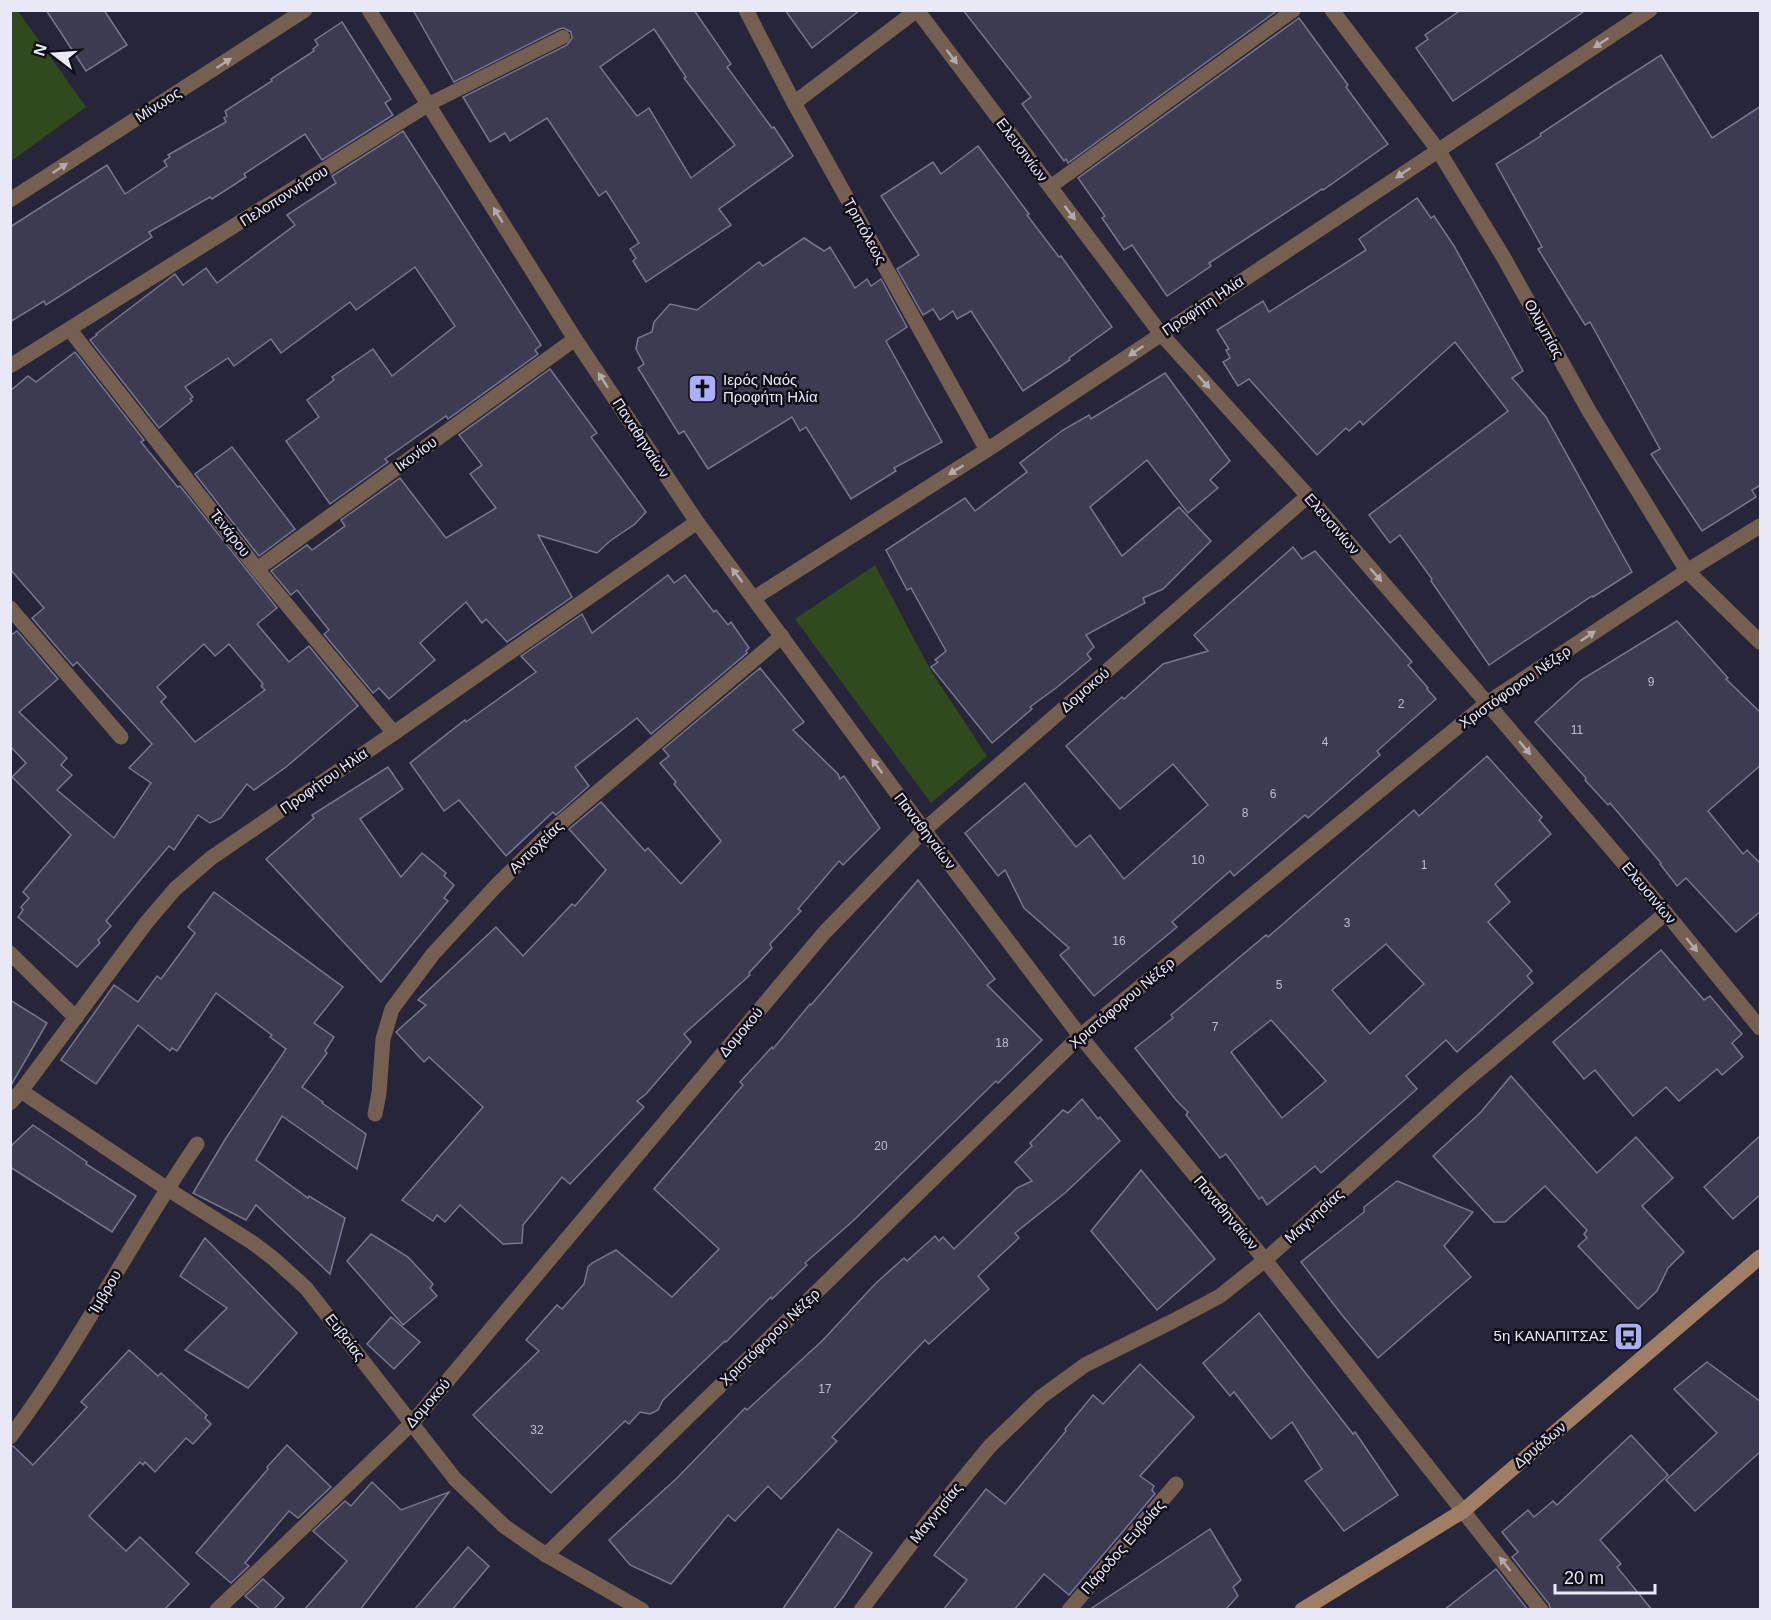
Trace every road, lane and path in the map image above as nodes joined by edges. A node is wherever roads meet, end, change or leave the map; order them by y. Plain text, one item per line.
1 (305, 10) edge
2 (369, 10) edge
3 (746, 10) edge
4 (1294, 10) edge
5 (1332, 10) edge
6 (1650, 10) edge
7 (917, 11) edge
8 (563, 37) dead end
9 (794, 103) junction
10 (429, 104) junction
11 (1438, 150) junction
12 (1050, 187) junction
13 (10, 200) edge
14 (70, 330) junction
15 (1161, 334) junction
16 (575, 339) junction
17 (10, 366) edge
18 (987, 450) junction
19 (1308, 496) junction
20 (697, 522) junction
21 (1761, 526) edge
22 (257, 569) junction
23 (1687, 571) junction
24 (754, 598) junction
25 (10, 609) edge
26 (782, 636) junction
27 (1761, 642) edge
28 (1487, 703) junction
29 (394, 733) junction
30 (121, 737) dead end
31 (924, 830) junction
32 (1666, 913) junction
33 (10, 953) edge
34 (76, 1018) junction
35 (1761, 1028) edge
36 (1080, 1036) junction
37 (21, 1091) junction
38 (10, 1103) edge
39 (375, 1114) dead end
40 (197, 1144) dead end
41 (166, 1188) junction
42 (1761, 1257) edge
43 (1265, 1260) junction
44 (412, 1423) junction
45 (10, 1437) edge
46 (1176, 1484) dead end
47 (1463, 1511) junction
48 (546, 1555) junction
49 (217, 1610) edge
50 (642, 1610) edge
51 (861, 1610) edge
52 (1069, 1610) edge
53 (1302, 1610) edge
54 (1541, 1610) edge

13 -> 1 street, Μίνωος
2 - 10 street, Παναθηναίων
3 - 9 street, Τριπόλεως
4 - 12 lane
5 - 11 street, Ολυμπίας
6 -> 11 street, Προφήτη Ηλία
7 - 9 street
7 -> 12 street, Ελευσινίων
8 - 10 lane, Πελοποννήσου
9 - 18 street, Τριπόλεως
10 - 14 street, Πελοποννήσου
16 -> 10 street, Παναθηναίων
11 -> 15 street, Προφήτη Ηλία
11 - 23 street, Ολυμπίας
12 -> 15 street, Ελευσινίων
14 - 17 street, Πελοποννήσου
14 - 22 street, Τενάρου
15 -> 18 street, Προφήτη Ηλία
15 -> 19 street, Ελευσινίων
20 -> 16 street, Παναθηναίων
16 - 22 street, Ικονίου
18 -> 24 street, Προφήτη Ηλία
19 -> 28 street, Ελευσινίων
19 - 31 street, Δομοκού
24 -> 20 street, Παναθηναίων
20 - 29 street, Προφήτου Ηλία
21 - 23 street, Χριστόφορου Νέζερ
22 - 29 street, Τενάρου
23 - 27 street, Ολυμπίας
28 -> 23 street, Χριστόφορου Νέζερ
24 - 26 street, Παναθηναίων
25 - 30 street
31 -> 26 street, Παναθηναίων
26 - 39 street, Αντιοχείας
28 -> 32 street, Ελευσινίων
28 - 36 street, Χριστόφορου Νέζερ
29 - 34 street, Προφήτου Ηλία
31 - 36 street, Παναθηναίων
31 - 44 street, Δομοκού
32 -> 35 street, Ελευσινίων
32 - 43 street, Μαγνησίας
33 - 34 street
34 - 37 street, Προφήτου Ηλία
36 - 43 street, Παναθηναίων
36 - 48 street, Χριστόφορου Νέζερ
37 - 38 street, Προφήτου Ηλία
37 - 41 street, Ευβοίας
40 - 41 street, Ίμβρου
41 - 44 street, Ευβοίας
41 - 45 street, Ίμβρου
42 - 47 street, Δρυάδων
43 - 47 street, Παναθηναίων
43 - 51 street, Μαγνησίας
44 - 48 street, Ευβοίας
44 - 49 street, Δομοκού
46 - 52 street, Πάροδος Ευβοίας
47 - 53 street, Δρυάδων
54 -> 47 street, Παναθηναίων
48 - 50 street, Ευβοίας

